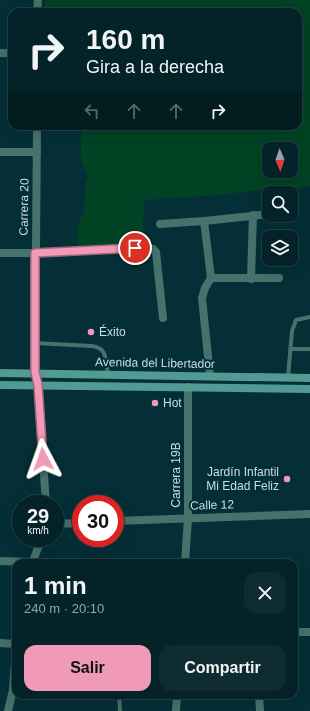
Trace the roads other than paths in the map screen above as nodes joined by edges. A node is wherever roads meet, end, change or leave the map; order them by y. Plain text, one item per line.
1 (37, 130) edge
2 (0, 152) edge
3 (37, 152) junction
4 (262, 214) edge
5 (253, 215) junction
6 (204, 221) junction
7 (160, 224) dead end
8 (0, 253) edge
9 (35, 253) junction
10 (211, 278) junction
11 (279, 278) dead end
12 (251, 279) junction
13 (310, 317) edge
14 (163, 318) dead end
15 (35, 343) junction
16 (291, 349) junction
17 (310, 349) edge
18 (35, 372) junction
19 (0, 373) edge
20 (108, 374) junction
21 (210, 376) junction
22 (288, 377) junction
23 (310, 378) edge
24 (0, 385) edge
25 (38, 385) junction
26 (188, 387) junction
27 (310, 389) edge
28 (45, 495) edge
29 (310, 514) edge
30 (188, 518) junction
31 (124, 521) edge
32 (38, 547) edge
33 (34, 559) edge
34 (185, 559) edge
35 (0, 561) edge
36 (12, 562) edge
37 (298, 632) edge
38 (310, 632) edge
39 (0, 644) edge
40 (12, 645) edge
41 (12, 699) edge
42 (119, 699) edge
43 (176, 699) edge
44 (259, 699) edge
45 (8, 711) edge
46 (120, 711) edge
47 (176, 711) edge
48 (260, 711) edge

1 - 3 street, Carrera 20
2 - 3 street
3 - 9 street, Carrera 20
4 - 5 street
5 - 6 street
5 - 12 street
6 - 7 street
6 - 10 street
8 - 9 street
9 - 14 street
9 - 15 street, Carrera 20
10 - 12 street
10 - 21 street
11 - 12 street
13 - 16 lane
15 - 18 street, Carrera 20
15 - 20 lane
16 - 17 lane
16 - 22 lane
18 - 19 main road, Avenida del Libertador
18 - 20 main road, Avenida del Libertador
18 - 25 street, Carrera 20
20 - 21 main road, Avenida del Libertador
21 - 22 main road, Avenida del Libertador
22 - 23 main road, Avenida del Libertador
24 - 25 main road, Avenida del Libertador
25 - 26 main road, Avenida del Libertador
25 - 28 street, Carrera 20
26 - 27 main road, Avenida del Libertador
26 - 30 street, Carrera 19B
29 - 30 street, Calle 12
30 - 31 street, Calle 12
30 - 34 street, Carrera 19B
32 - 33 street
35 - 36 street
37 - 38 street
39 - 40 street
41 - 45 street
42 - 46 lane
43 - 47 street
44 - 48 street

